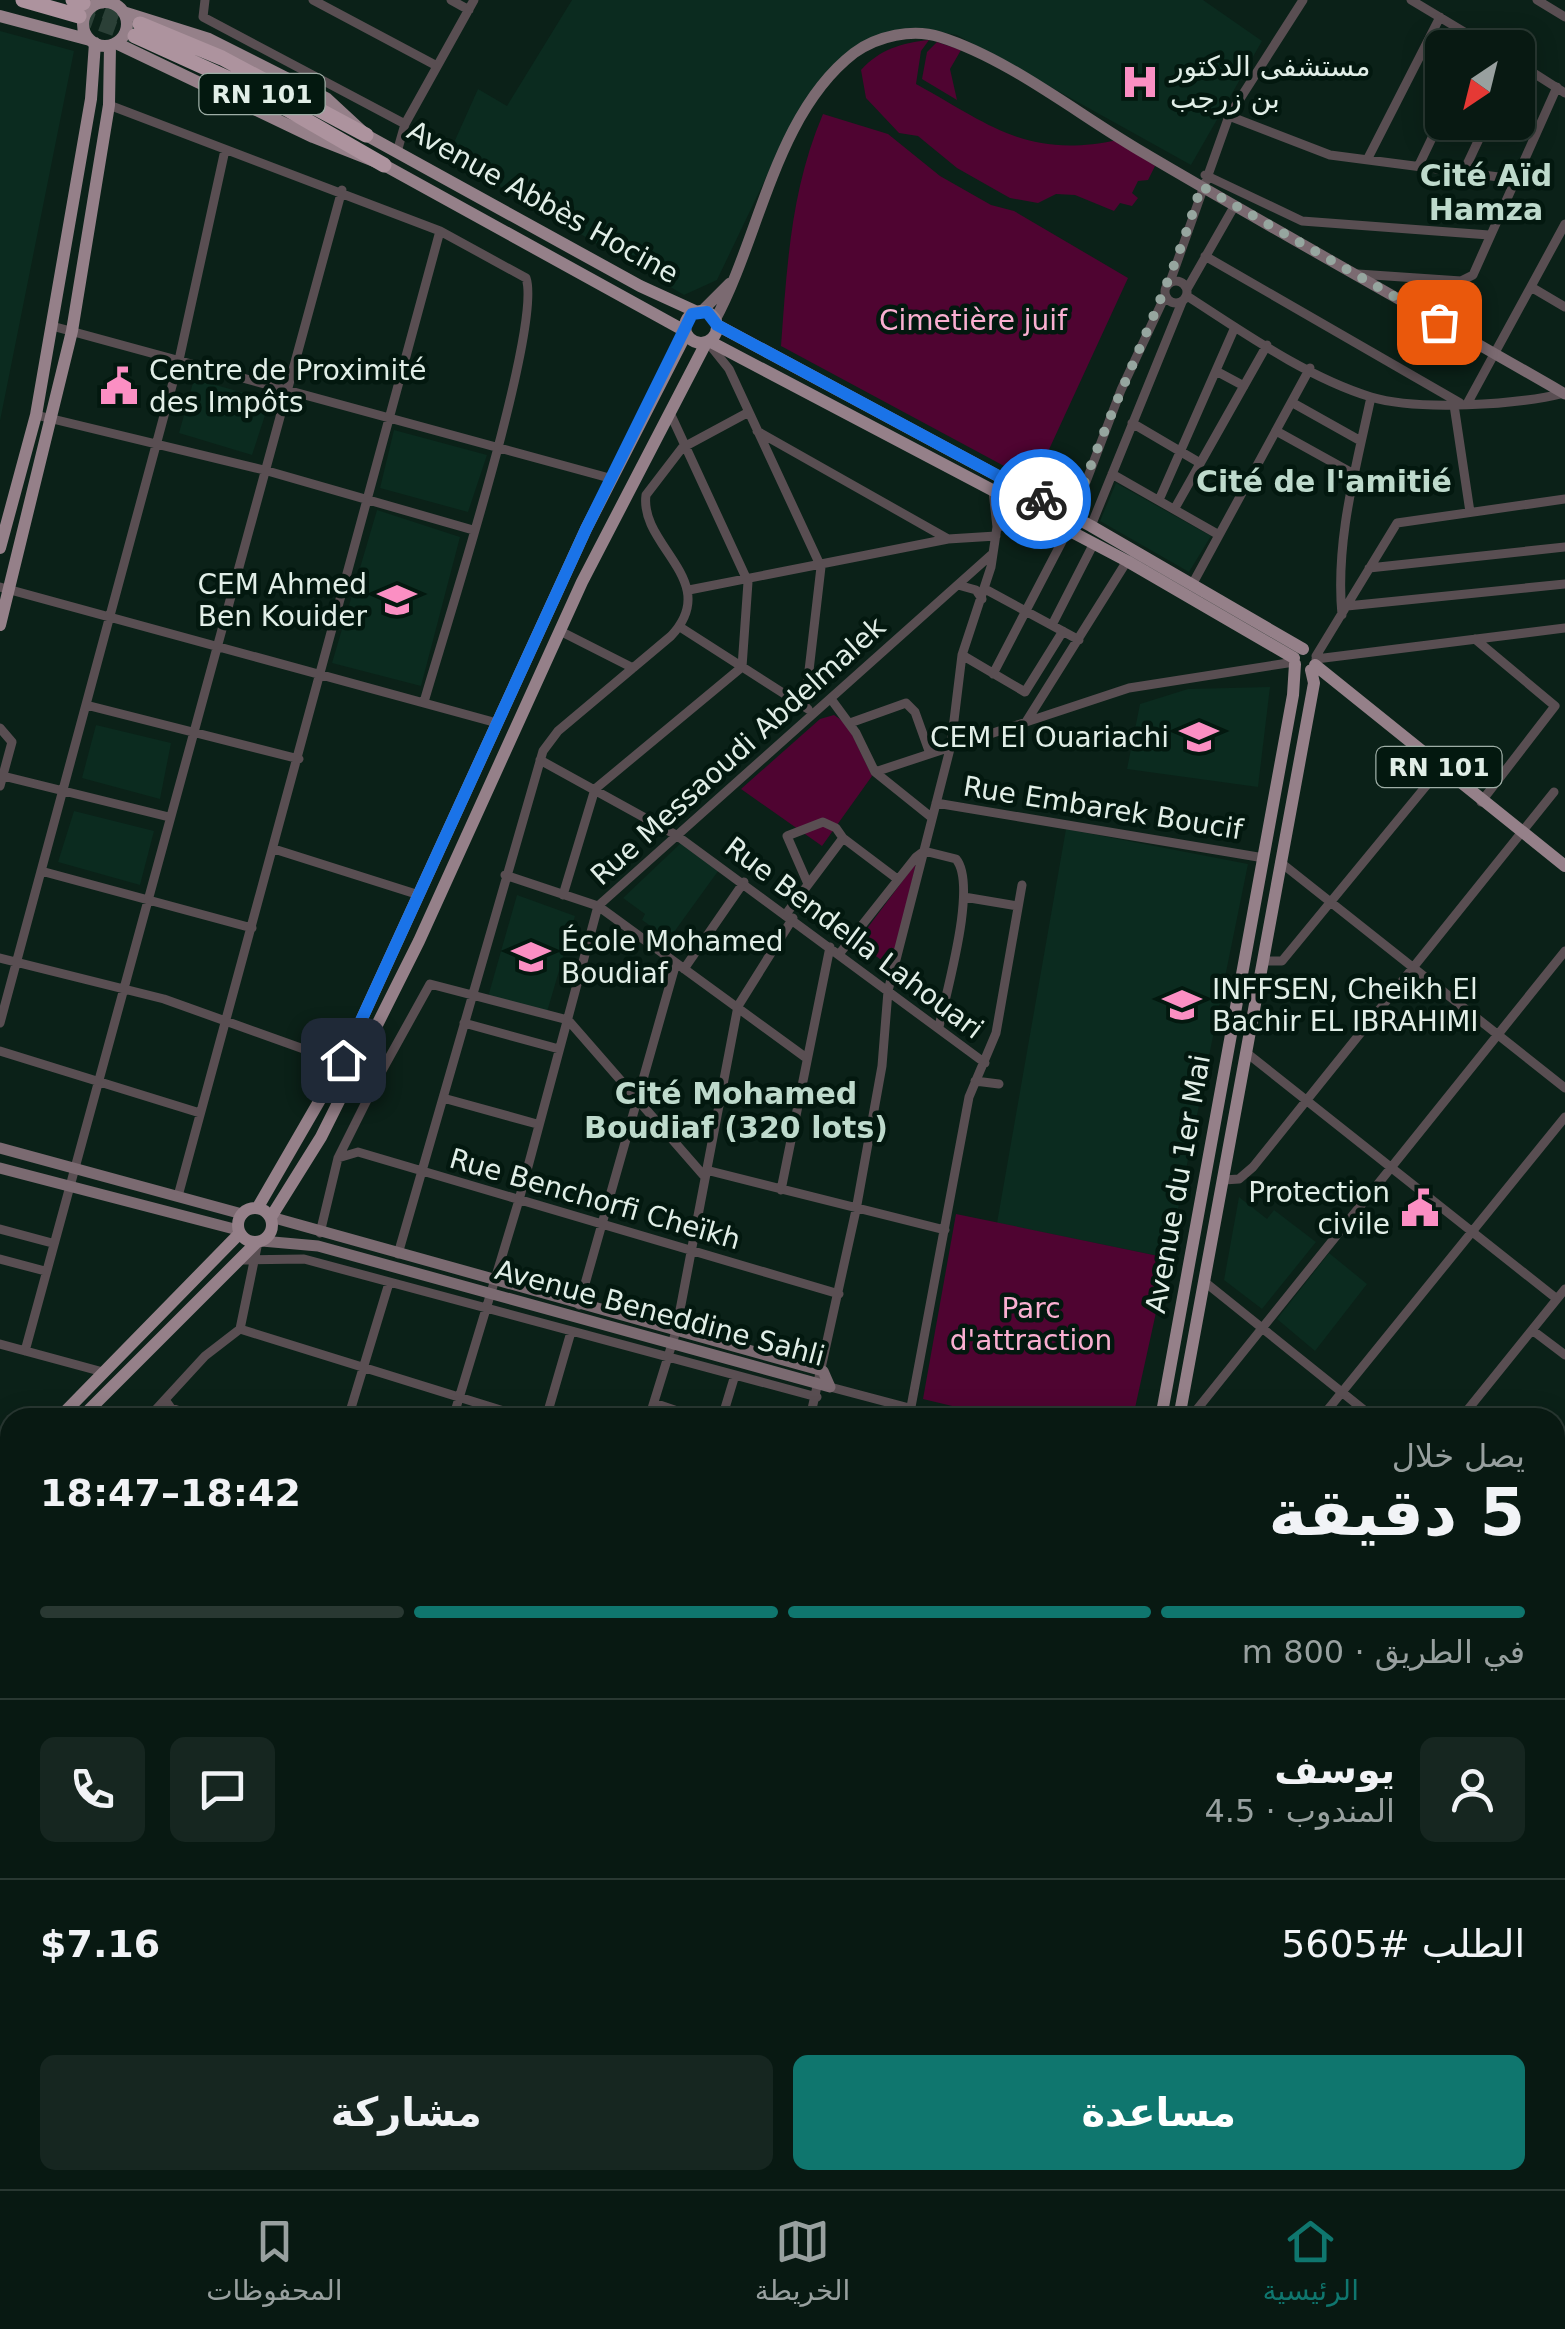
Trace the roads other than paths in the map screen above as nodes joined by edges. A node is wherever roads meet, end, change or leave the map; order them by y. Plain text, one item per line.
1 (22, 0) edge
2 (205, 0) edge
3 (313, 0) edge
4 (451, 0) edge
5 (1304, 0) edge
6 (1411, 0) edge
7 (1537, 0) edge
8 (99, 4) edge
9 (472, 5) edge
10 (0, 16) edge
11 (1565, 17) edge
12 (1440, 18) junction
13 (1460, 30) edge
14 (92, 42) junction
15 (113, 44) junction
16 (437, 66) junction
17 (1535, 74) edge
18 (1561, 90) edge
19 (109, 105) junction
20 (1229, 116) junction
21 (404, 128) junction
22 (366, 134) junction
23 (1431, 140) edge
24 (1479, 140) edge
25 (225, 150) junction
26 (396, 152) junction
27 (1368, 158) junction
28 (384, 165) junction
29 (1419, 165) junction
30 (1463, 173) junction
31 (1514, 179) junction
32 (1203, 181) junction
33 (342, 190) junction
34 (1236, 205) junction
35 (1565, 224) edge
36 (440, 230) junction
37 (1489, 234) junction
38 (1205, 256) junction
39 (1355, 274) junction
40 (733, 280) junction
41 (1170, 282) junction
42 (1530, 287) junction
43 (1186, 295) junction
44 (1166, 296) junction
45 (1565, 306) edge
46 (699, 311) junction
47 (716, 322) junction
48 (52, 326) junction
49 (1235, 327) junction
50 (72, 331) junction
51 (686, 332) junction
52 (707, 342) junction
53 (1267, 345) junction
54 (1495, 354) junction
55 (178, 360) junction
56 (1310, 368) junction
57 (1216, 371) junction
58 (1244, 386) junction
59 (286, 390) junction
60 (1121, 390) junction
61 (1564, 393) edge
62 (1141, 396) junction
63 (1372, 397) junction
64 (1294, 403) junction
65 (1462, 404) junction
66 (669, 410) junction
67 (748, 413) junction
68 (36, 415) junction
69 (53, 418) junction
70 (388, 418) junction
71 (1132, 424) junction
72 (1194, 426) junction
73 (755, 429) junction
74 (1278, 432) junction
75 (1216, 438) junction
76 (1359, 440) junction
77 (156, 442) junction
78 (497, 447) junction
79 (682, 448) junction
80 (1184, 452) junction
81 (1200, 463) junction
82 (264, 470) junction
83 (1352, 472) junction
84 (1112, 474) junction
85 (613, 479) junction
86 (631, 488) junction
87 (1082, 490) junction
88 (993, 491) junction
89 (646, 494) junction
90 (1102, 498) junction
91 (367, 499) junction
92 (1565, 499) edge
93 (1159, 500) junction
94 (1175, 508) junction
95 (1470, 512) junction
96 (1073, 516) junction
97 (1043, 518) junction
98 (1091, 526) junction
99 (473, 530) junction
100 (1068, 530) junction
101 (997, 532) junction
102 (1219, 535) junction
103 (948, 539) junction
104 (1094, 543) junction
105 (1565, 547) edge
106 (0, 548) edge
107 (991, 555) junction
108 (1127, 561) junction
109 (820, 567) junction
110 (1369, 568) junction
111 (748, 582) junction
112 (1193, 583) junction
113 (958, 584) junction
114 (1565, 584) edge
115 (5, 588) edge
116 (689, 590) junction
117 (983, 594) junction
118 (1348, 606) junction
119 (1026, 612) junction
120 (110, 615) junction
121 (1342, 617) junction
122 (0, 625) edge
123 (1052, 625) junction
124 (680, 627) junction
125 (1565, 628) edge
126 (1063, 630) junction
127 (560, 631) junction
128 (1475, 639) junction
129 (1078, 640) junction
130 (216, 644) junction
131 (962, 655) junction
132 (1304, 658) junction
133 (742, 667) junction
134 (634, 668) junction
135 (322, 674) junction
136 (993, 674) junction
137 (831, 699) junction
138 (424, 702) junction
139 (805, 704) junction
140 (86, 705) junction
141 (813, 715) junction
142 (1026, 722) junction
143 (496, 723) junction
144 (850, 723) junction
145 (0, 728) edge
146 (192, 732) junction
147 (951, 745) junction
148 (929, 751) junction
149 (300, 759) junction
150 (540, 760) junction
151 (1440, 768) junction
152 (875, 772) junction
153 (2, 781) edge
154 (595, 789) junction
155 (62, 792) junction
156 (1554, 792) dead end
157 (1481, 802) junction
158 (936, 803) junction
159 (931, 816) junction
160 (169, 817) junction
161 (1522, 832) junction
162 (676, 835) junction
163 (844, 838) junction
164 (274, 849) junction
165 (924, 852) junction
166 (1264, 858) junction
167 (1280, 862) junction
168 (1565, 866) edge
169 (41, 871) junction
170 (505, 876) junction
171 (896, 878) junction
172 (744, 882) junction
173 (808, 884) junction
174 (1022, 885) dead end
175 (416, 894) junction
176 (563, 895) junction
177 (964, 897) junction
178 (148, 900) junction
179 (1333, 900) junction
180 (598, 906) junction
181 (1018, 906) junction
182 (789, 916) junction
183 (252, 928) junction
184 (830, 947) junction
185 (1565, 951) edge
186 (840, 953) junction
187 (0, 958) edge
188 (1245, 958) junction
189 (1264, 961) junction
190 (16, 962) junction
191 (680, 966) junction
192 (1416, 968) junction
193 (125, 990) junction
194 (888, 990) junction
195 (470, 998) junction
196 (738, 1006) junction
197 (226, 1020) junction
198 (568, 1020) junction
199 (0, 1022) edge
200 (464, 1023) junction
201 (939, 1027) junction
202 (1497, 1034) junction
203 (559, 1049) junction
204 (0, 1052) edge
205 (1248, 1054) junction
206 (805, 1057) junction
207 (343, 1060) junction
208 (985, 1064) junction
209 (357, 1066) junction
210 (379, 1076) junction
211 (975, 1081) junction
212 (99, 1082) junction
213 (998, 1084) dead end
214 (1565, 1088) edge
215 (443, 1098) junction
216 (636, 1101) junction
217 (1306, 1101) junction
218 (200, 1113) junction
219 (1565, 1117) edge
220 (537, 1124) junction
221 (0, 1148) edge
222 (338, 1158) junction
223 (0, 1168) edge
224 (1388, 1168) junction
225 (71, 1170) junction
226 (421, 1172) junction
227 (706, 1174) junction
228 (1205, 1176) junction
229 (1224, 1180) junction
230 (67, 1188) junction
231 (781, 1190) junction
232 (178, 1196) junction
233 (519, 1200) junction
234 (258, 1208) junction
235 (856, 1210) junction
236 (242, 1214) junction
237 (271, 1217) junction
238 (600, 1225) junction
239 (0, 1229) edge
240 (945, 1230) junction
241 (239, 1232) junction
242 (320, 1232) junction
243 (1471, 1234) junction
244 (259, 1242) junction
245 (52, 1243) junction
246 (691, 1250) junction
247 (398, 1254) junction
248 (278, 1258) junction
249 (0, 1259) edge
250 (238, 1260) junction
251 (255, 1260) junction
252 (45, 1271) junction
253 (493, 1280) junction
254 (390, 1282) junction
255 (1206, 1283) junction
256 (1565, 1289) edge
257 (839, 1294) junction
258 (1557, 1299) junction
259 (489, 1301) junction
260 (579, 1304) junction
261 (1262, 1326) junction
262 (240, 1330) junction
263 (676, 1330) junction
264 (1532, 1330) junction
265 (571, 1332) junction
266 (0, 1344) edge
267 (25, 1351) junction
268 (671, 1351) junction
269 (1565, 1356) edge
270 (362, 1366) junction
271 (823, 1371) junction
272 (103, 1372) junction
273 (735, 1375) junction
274 (822, 1390) junction
275 (1342, 1392) junction
276 (461, 1398) junction
277 (654, 1404) junction
278 (910, 1407) junction
279 (69, 1408) edge
280 (91, 1408) edge
281 (169, 1408) edge
282 (351, 1408) edge
283 (457, 1408) edge
284 (494, 1408) edge
285 (549, 1408) edge
286 (653, 1408) edge
287 (667, 1408) edge
288 (725, 1408) edge
289 (815, 1408) edge
290 (913, 1408) edge
291 (1163, 1408) edge
292 (1181, 1408) edge
293 (1198, 1408) edge
294 (1330, 1408) edge
295 (1362, 1408) edge
296 (1470, 1408) edge

1 - 8 highway
2 - 21 street
3 - 16 street
4 - 9 street
5 - 20 street
6 - 12 street
7 - 11 street
8 - 14 main road
8 - 15 main road
8 - 22 main road, Avenue Abbès Hocine
9 - 16 street
10 - 14 main road, Avenue Abbès Hocine
12 - 13 street
12 - 27 street
14 - 15 main road, Avenue Abbès Hocine
14 - 48 main road
15 - 19 main road
15 - 28 main road, Avenue Abbès Hocine
16 - 21 street
17 - 18 street
18 - 31 street
19 - 25 street
19 - 50 main road
20 - 27 street
20 - 32 street
21 - 26 street
22 - 26 main road, Avenue Abbès Hocine
22 - 28 highway, RN 101
23 - 29 street
24 - 30 street
25 - 33 street
25 - 55 street
26 - 46 main road, Avenue Abbès Hocine
27 - 29 street
28 - 51 main road, Avenue Abbès Hocine
29 - 30 street
30 - 31 street
31 - 37 street
32 - 34 street
32 - 37 street
32 - 40 street
32 - 41 street
33 - 36 street
33 - 59 street
34 - 38 street
34 - 39 street
35 - 42 street
36 - 70 street
36 - 78 street
37 - 39 street
38 - 43 street
38 - 65 street
39 - 54 street
40 - 46 street
40 - 47 street
41 - 43 street
41 - 44 street
42 - 45 street
42 - 54 street
43 - 44 street
43 - 49 street
43 - 62 street
44 - 60 street
46 - 47 main road
46 - 51 main road
47 - 52 main road
47 - 96 main road, RN 101
48 - 50 street
48 - 68 main road
49 - 53 street
49 - 57 street
50 - 55 street
50 - 69 main road
51 - 52 main road
51 - 85 main road
52 - 66 main road
52 - 67 street
52 - 88 main road, RN 101
53 - 56 street
53 - 58 street
54 - 61 street
54 - 65 street
55 - 59 street
55 - 77 street
56 - 63 street
56 - 64 street
57 - 58 street
57 - 72 street
58 - 75 street
59 - 70 street
59 - 82 street
60 - 62 street
60 - 87 street
61 - 65 street
62 - 71 street
63 - 65 street
63 - 76 street
64 - 74 street
64 - 76 street
65 - 95 street
66 - 79 street
66 - 86 main road
67 - 73 street
67 - 79 street
68 - 69 street
68 - 106 main road
69 - 77 street
69 - 115 main road
70 - 78 street
70 - 91 street
71 - 80 street
71 - 84 street
72 - 75 street
72 - 80 street
73 - 103 street
73 - 109 street
74 - 83 street
74 - 102 street
75 - 81 street
76 - 83 street
77 - 82 street
77 - 120 street
78 - 85 street
78 - 99 street
79 - 89 street
79 - 111 street
80 - 81 street
80 - 93 street
81 - 94 street
82 - 91 street
82 - 130 street
83 - 121 street
84 - 90 street
84 - 93 street
85 - 143 main road
86 - 89 street
86 - 127 main road
87 - 90 street
87 - 96 street
88 - 97 main road, RN 101
88 - 101 street
89 - 116 street
90 - 98 street
91 - 99 street
91 - 135 street
92 - 95 street
93 - 94 street
94 - 102 street
95 - 110 street
96 - 98 main road, RN 101
97 - 100 main road, RN 101
97 - 101 street
98 - 112 main road, RN 101
99 - 138 street
100 - 104 main road, RN 101
100 - 119 street
101 - 103 street
101 - 107 street
102 - 112 street
103 - 109 street
104 - 108 main road, RN 101
104 - 123 street
105 - 110 street
107 - 113 street, Rue Messaoudi Abdelmalek
107 - 117 street
108 - 129 street
108 - 132 main road, RN 101
109 - 111 street
109 - 139 street
110 - 118 street
111 - 116 street
111 - 133 street
112 - 132 main road, RN 101
113 - 117 street
113 - 137 street, Rue Messaoudi Abdelmalek
114 - 118 street
115 - 120 street
115 - 122 main road
116 - 124 street
117 - 119 street
117 - 131 street
118 - 121 street
119 - 123 street
119 - 136 street
120 - 130 street
120 - 140 street
121 - 132 street
123 - 126 street
124 - 133 street
124 - 134 street
125 - 128 street
126 - 129 street
126 - 136 street
127 - 134 street
127 - 209 main road
128 - 132 street
128 - 157 street
129 - 142 street
130 - 135 street
130 - 146 street
131 - 136 street
131 - 147 street
132 - 142 street
132 - 151 main road, RN 101
132 - 166 main road, Avenue du 1er Mai
132 - 167 main road, Avenue du 1er Mai
133 - 139 street
133 - 154 street
134 - 150 street
135 - 138 street
135 - 149 street
137 - 141 street, Rue Messaoudi Abdelmalek
137 - 144 street
138 - 143 street
139 - 141 street
140 - 146 street
140 - 155 street
141 - 162 street, Rue Messaoudi Abdelmalek
142 - 147 street
143 - 175 main road
144 - 148 street
144 - 152 street
145 - 153 street
146 - 149 street
146 - 160 street
147 - 148 street
147 - 158 street
148 - 152 street
149 - 164 street
150 - 154 street, Rue Bendella Lahouari
150 - 170 street
151 - 157 main road, RN 101
151 - 179 street
152 - 159 street
153 - 155 street
154 - 162 street, Rue Bendella Lahouari
154 - 176 street
155 - 160 street
155 - 169 street
156 - 161 street
157 - 161 main road, RN 101
158 - 159 street
158 - 166 street, Rue Embarek Boucif
159 - 165 street
160 - 178 street
161 - 168 main road, RN 101
161 - 192 street
162 - 172 street, Rue Bendella Lahouari
162 - 180 street, Rue Messaoudi Abdelmalek
163 - 171 street
163 - 173 street
163 - 173 street
164 - 175 street
164 - 183 street
165 - 171 street
165 - 177 street
165 - 194 street
166 - 167 main road
166 - 188 main road, Avenue du 1er Mai
167 - 179 street
167 - 189 main road, Avenue du 1er Mai
169 - 178 street
169 - 190 street
170 - 176 street
170 - 195 street
171 - 186 street
172 - 182 street, Rue Bendella Lahouari
172 - 191 street
173 - 182 street
174 - 181 street
175 - 207 main road
176 - 180 street
177 - 181 street
177 - 201 street
178 - 183 street
178 - 193 street
179 - 189 street
179 - 192 street
180 - 191 street
180 - 198 street, Rue Messaoudi Abdelmalek
181 - 208 street
182 - 184 street, Rue Bendella Lahouari
182 - 196 street
183 - 197 street
184 - 186 street, Rue Bendella Lahouari
184 - 206 street
185 - 202 street
186 - 194 street, Rue Bendella Lahouari
187 - 190 street
188 - 189 main road
188 - 228 main road, Avenue du 1er Mai
189 - 205 main road, Avenue du 1er Mai
190 - 193 street
190 - 199 street
191 - 196 street
191 - 216 street
192 - 202 street
192 - 217 street
193 - 197 street
193 - 212 street
194 - 201 street, Rue Bendella Lahouari
194 - 235 street
195 - 198 street
195 - 200 street
195 - 210 street
196 - 206 street
196 - 227 street
197 - 207 street
197 - 218 street
198 - 203 street, Rue Messaoudi Abdelmalek
198 - 216 street
200 - 203 street
200 - 215 street
201 - 208 street, Rue Bendella Lahouari
202 - 214 street
202 - 224 street
203 - 220 street, Rue Messaoudi Abdelmalek
204 - 212 street
205 - 217 street
205 - 229 main road, Avenue du 1er Mai
206 - 231 street
207 - 209 street
207 - 234 main road
208 - 211 street
209 - 210 street
209 - 237 main road
210 - 222 street
211 - 213 street
211 - 240 street
212 - 218 street
212 - 225 street
215 - 220 street
215 - 226 street
216 - 227 street
216 - 238 street
217 - 224 street
217 - 229 street
218 - 232 street
219 - 243 street
220 - 233 street, Rue Messaoudi Abdelmalek
221 - 225 street
222 - 226 street, Rue Benchorfi Cheïkh
222 - 242 street
223 - 230 street
224 - 243 street
224 - 261 street
225 - 230 street
225 - 232 street
226 - 233 street, Rue Benchorfi Cheïkh
226 - 247 street
227 - 231 street
227 - 246 street
228 - 229 main road
228 - 291 main road, Avenue du 1er Mai
229 - 255 main road, Avenue du 1er Mai
230 - 241 street
230 - 245 street
231 - 235 street
232 - 236 street
233 - 238 street, Rue Benchorfi Cheïkh
233 - 253 street, Rue Messaoudi Abdelmalek
234 - 236 main road
234 - 237 main road
235 - 240 street
235 - 257 street
236 - 241 main road
237 - 242 street, Avenue Beneddine Sahli
237 - 244 main road
238 - 246 street, Rue Benchorfi Cheïkh
238 - 260 street
239 - 245 street
240 - 278 street
241 - 244 main road
241 - 272 main road
242 - 247 street, Avenue Beneddine Sahli
243 - 258 street
243 - 275 street
244 - 248 street
244 - 250 main road
244 - 251 street
244 - 259 street, Avenue Beneddine Sahli
245 - 252 street
246 - 257 street, Rue Benchorfi Cheïkh
246 - 263 street
247 - 253 street, Avenue Beneddine Sahli
248 - 251 street, Avenue Beneddine Sahli
248 - 254 street, Avenue Beneddine Sahli
249 - 252 street
250 - 251 street, Avenue Beneddine Sahli
250 - 280 main road
251 - 262 street
252 - 267 street
253 - 259 street, Rue Messaoudi Abdelmalek
253 - 260 street, Avenue Beneddine Sahli
254 - 259 street, Avenue Beneddine Sahli
254 - 270 street
255 - 261 street
255 - 292 main road, Avenue du 1er Mai
256 - 258 street
257 - 271 street
258 - 264 street
259 - 265 street, Avenue Beneddine Sahli
259 - 268 street, Avenue Beneddine Sahli
259 - 276 street, Rue Messaoudi Abdelmalek
260 - 263 street, Avenue Beneddine Sahli
261 - 275 street
261 - 293 street
262 - 270 street
262 - 281 street
263 - 268 street
263 - 271 street, Avenue Beneddine Sahli
264 - 269 street
264 - 296 street
265 - 268 street, Avenue Beneddine Sahli
265 - 285 street
266 - 267 street
267 - 272 street
268 - 273 street, Avenue Beneddine Sahli
268 - 274 street, Avenue Beneddine Sahli
268 - 277 street
270 - 276 street
270 - 282 street
271 - 274 street, Avenue Beneddine Sahli
272 - 279 main road
273 - 274 street, Avenue Beneddine Sahli
273 - 288 street
274 - 278 street
274 - 289 street
275 - 294 street
275 - 295 street
276 - 283 street, Rue Messaoudi Abdelmalek
276 - 284 street
277 - 286 street
277 - 287 street
278 - 290 street

